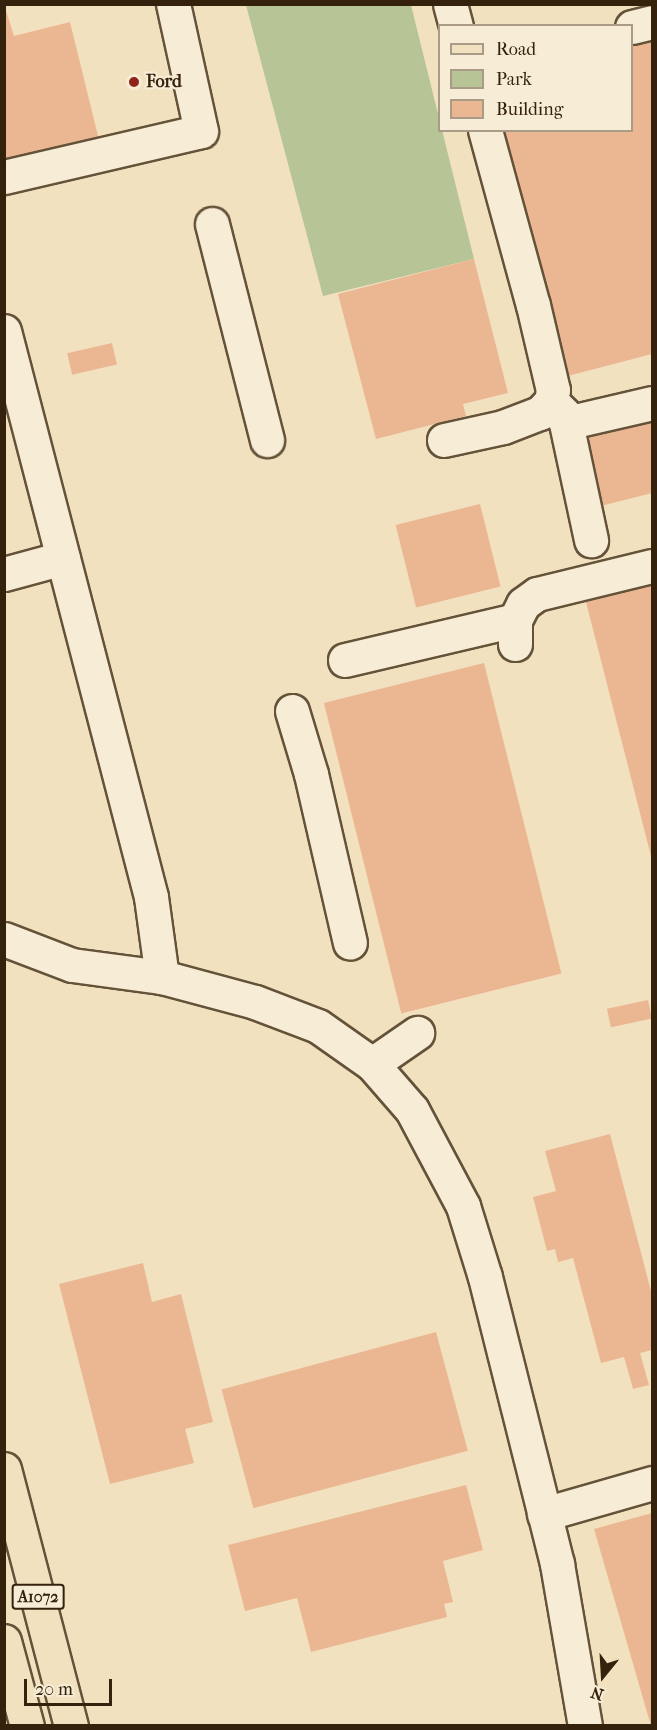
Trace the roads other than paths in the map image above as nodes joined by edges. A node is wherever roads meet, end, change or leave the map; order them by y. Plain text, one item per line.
1 (173, 4) edge
2 (450, 4) edge
3 (652, 22) edge
4 (455, 24) edge
5 (633, 27) edge
6 (486, 132) edge
7 (4, 177) edge
8 (212, 224) dead end
9 (4, 331) edge
10 (652, 403) edge
11 (559, 412) junction
12 (267, 440) dead end
13 (444, 440) dead end
14 (591, 540) dead end
15 (63, 558) junction
16 (652, 566) edge
17 (4, 574) edge
18 (345, 660) dead end
19 (291, 711) dead end
20 (4, 939) edge
21 (350, 943) dead end
22 (162, 977) junction
23 (417, 1033) dead end
24 (372, 1064) junction
25 (4, 1469) edge
26 (652, 1483) edge
27 (544, 1514) junction
28 (4, 1641) edge
29 (9, 1677) edge
30 (27, 1725) edge
31 (70, 1725) edge
32 (585, 1725) edge

1 - 7 lane
2 - 4 lane
3 - 5 lane
6 - 11 lane
8 - 12 lane
9 - 15 lane
10 - 11 lane
11 - 13 lane
11 - 14 lane
15 - 17 lane
15 - 22 lane
16 - 18 lane
19 - 21 lane
20 - 22 lane
22 - 24 lane
23 - 24 lane
24 - 27 lane
25 - 31 main road, A1072
26 - 27 lane
27 - 32 lane
28 - 29 main road
29 - 30 main road

